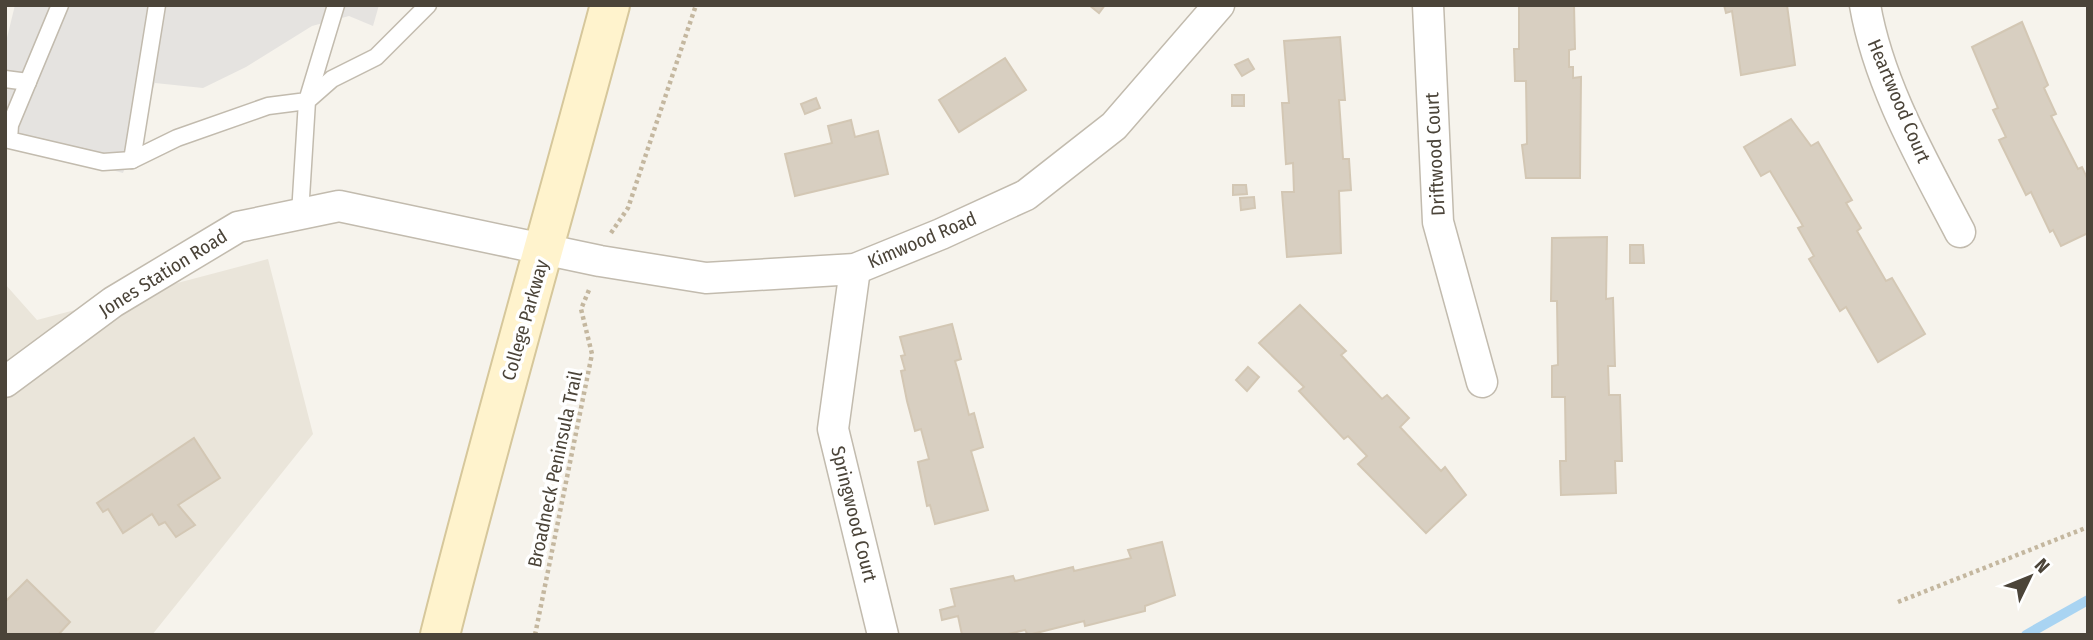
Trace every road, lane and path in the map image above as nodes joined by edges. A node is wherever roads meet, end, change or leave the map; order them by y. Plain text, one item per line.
1 (60, 5) edge
2 (157, 5) edge
3 (336, 5) edge
4 (428, 5) edge
5 (610, 5) edge
6 (696, 5) edge
7 (1219, 5) edge
8 (1428, 5) edge
9 (1865, 5) edge
10 (5, 79) edge
11 (28, 82) junction
12 (307, 101) junction
13 (132, 160) junction
14 (300, 214) junction
15 (611, 232) dead end
16 (1960, 232) dead end
17 (545, 250) junction
18 (855, 269) junction
19 (581, 309) dead end
20 (5, 382) edge
21 (1482, 382) dead end
22 (2088, 527) edge
23 (1898, 602) dead end
24 (440, 635) edge
25 (535, 635) edge
26 (883, 635) edge

1 - 11 lane
2 - 13 lane
3 - 12 lane
4 - 12 lane
5 - 17 main road, College Parkway
6 - 15 path
7 - 18 street, Kimwood Road
8 - 21 street, Driftwood Court
9 - 16 street, Heartwood Court
10 - 11 lane
11 - 13 lane
12 - 13 lane
12 - 14 lane
14 - 17 street, Jones Station Road
14 - 20 street, Jones Station Road
17 - 18 street, Kimwood Road
17 - 24 main road, College Parkway
18 - 26 street, Springwood Court
19 - 25 path, Broadneck Peninsula Trail
22 - 23 path

